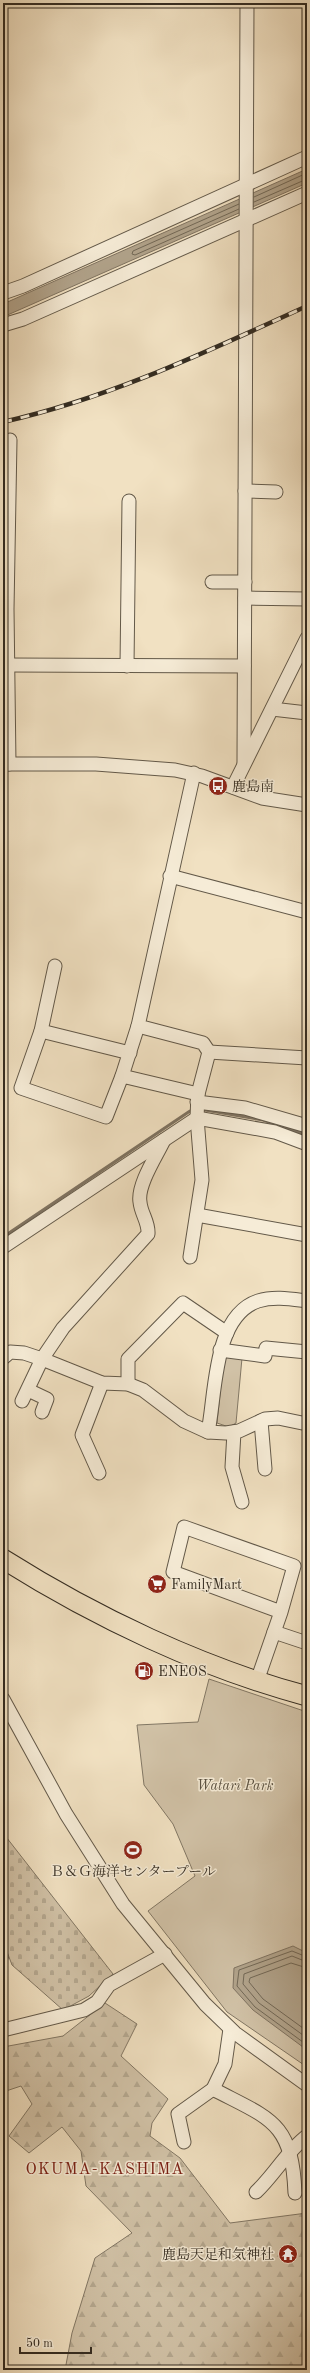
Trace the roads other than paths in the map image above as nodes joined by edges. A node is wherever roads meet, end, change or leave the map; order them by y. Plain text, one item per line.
1 (247, 3) edge
2 (307, 157) edge
3 (246, 187) junction
4 (307, 193) edge
5 (246, 218) junction
6 (3, 293) edge
7 (3, 325) edge
8 (10, 440) dead end
9 (245, 491) junction
10 (276, 492) dead end
11 (129, 501) dead end
12 (212, 582) dead end
13 (244, 582) junction
14 (244, 598) junction
15 (307, 599) edge
16 (307, 638) edge
17 (9, 665) junction
18 (126, 666) junction
19 (244, 666) junction
20 (272, 709) junction
21 (307, 713) edge
22 (6, 738) edge
23 (244, 763) junction
24 (6, 764) edge
25 (194, 774) junction
26 (233, 787) junction
27 (307, 805) edge
28 (170, 876) junction
29 (307, 912) edge
30 (55, 966) dead end
31 (138, 1026) junction
32 (41, 1031) junction
33 (208, 1052) junction
34 (130, 1053) junction
35 (307, 1058) edge
36 (122, 1076) junction
37 (198, 1098) junction
38 (197, 1118) junction
39 (307, 1126) edge
40 (164, 1140) junction
41 (307, 1144) edge
42 (197, 1215) junction
43 (307, 1235) edge
44 (3, 1247) edge
45 (190, 1257) dead end
46 (307, 1301) edge
47 (227, 1333) junction
48 (220, 1350) junction
49 (307, 1352) edge
50 (3, 1358) edge
51 (42, 1359) junction
52 (102, 1383) junction
53 (128, 1384) junction
54 (42, 1412) dead end
55 (261, 1421) junction
56 (307, 1424) edge
57 (208, 1432) junction
58 (234, 1432) junction
59 (265, 1468) dead end
60 (99, 1473) dead end
61 (242, 1502) dead end
62 (3, 1559) edge
63 (282, 1612) junction
64 (274, 1632) junction
65 (307, 1643) edge
66 (257, 1681) junction
67 (307, 1696) edge
68 (3, 1700) edge
69 (165, 1954) junction
70 (230, 2029) junction
71 (3, 2030) edge
72 (307, 2085) edge
73 (212, 2089) junction
74 (307, 2136) edge
75 (184, 2142) dead end
76 (290, 2151) junction
77 (256, 2192) dead end
78 (295, 2193) dead end

1 - 3 street
2 - 3 street
3 - 5 street
3 - 6 street
4 - 5 street
5 - 7 street
5 - 9 street
8 - 17 street
9 - 10 street
9 - 13 street
11 - 18 street
12 - 13 street
13 - 14 street
14 - 15 street
14 - 19 street
16 - 20 street
17 - 18 street
17 - 22 street
18 - 19 street
19 - 23 street
20 - 21 street
20 - 23 street
22 - 24 street
23 - 26 street
24 - 25 street
25 - 26 street
25 - 28 street
26 - 27 street
28 - 29 street
28 - 31 street
30 - 32 street
31 - 33 street
31 - 34 street
32 - 34 street
32 - 36 street
33 - 35 street
33 - 37 street
34 - 36 street
36 - 37 street
37 - 38 street
37 - 39 street
38 - 40 street
38 - 41 street
38 - 42 street
40 - 44 street
40 - 51 street
42 - 43 street
42 - 45 street
46 - 47 street
47 - 48 street
47 - 53 street
48 - 49 street
48 - 57 street
50 - 51 street
51 - 52 street
51 - 54 street
52 - 53 street
52 - 60 street
53 - 57 street
55 - 56 street
55 - 58 street
55 - 59 street
57 - 58 street
58 - 61 street
62 - 66 highway
63 - 63 street
63 - 64 street
64 - 65 street
64 - 66 street
66 - 67 highway
68 - 69 street
69 - 70 street
69 - 71 street
70 - 72 street
70 - 73 street
73 - 75 street
73 - 76 street
74 - 76 street
76 - 77 street
76 - 78 street

